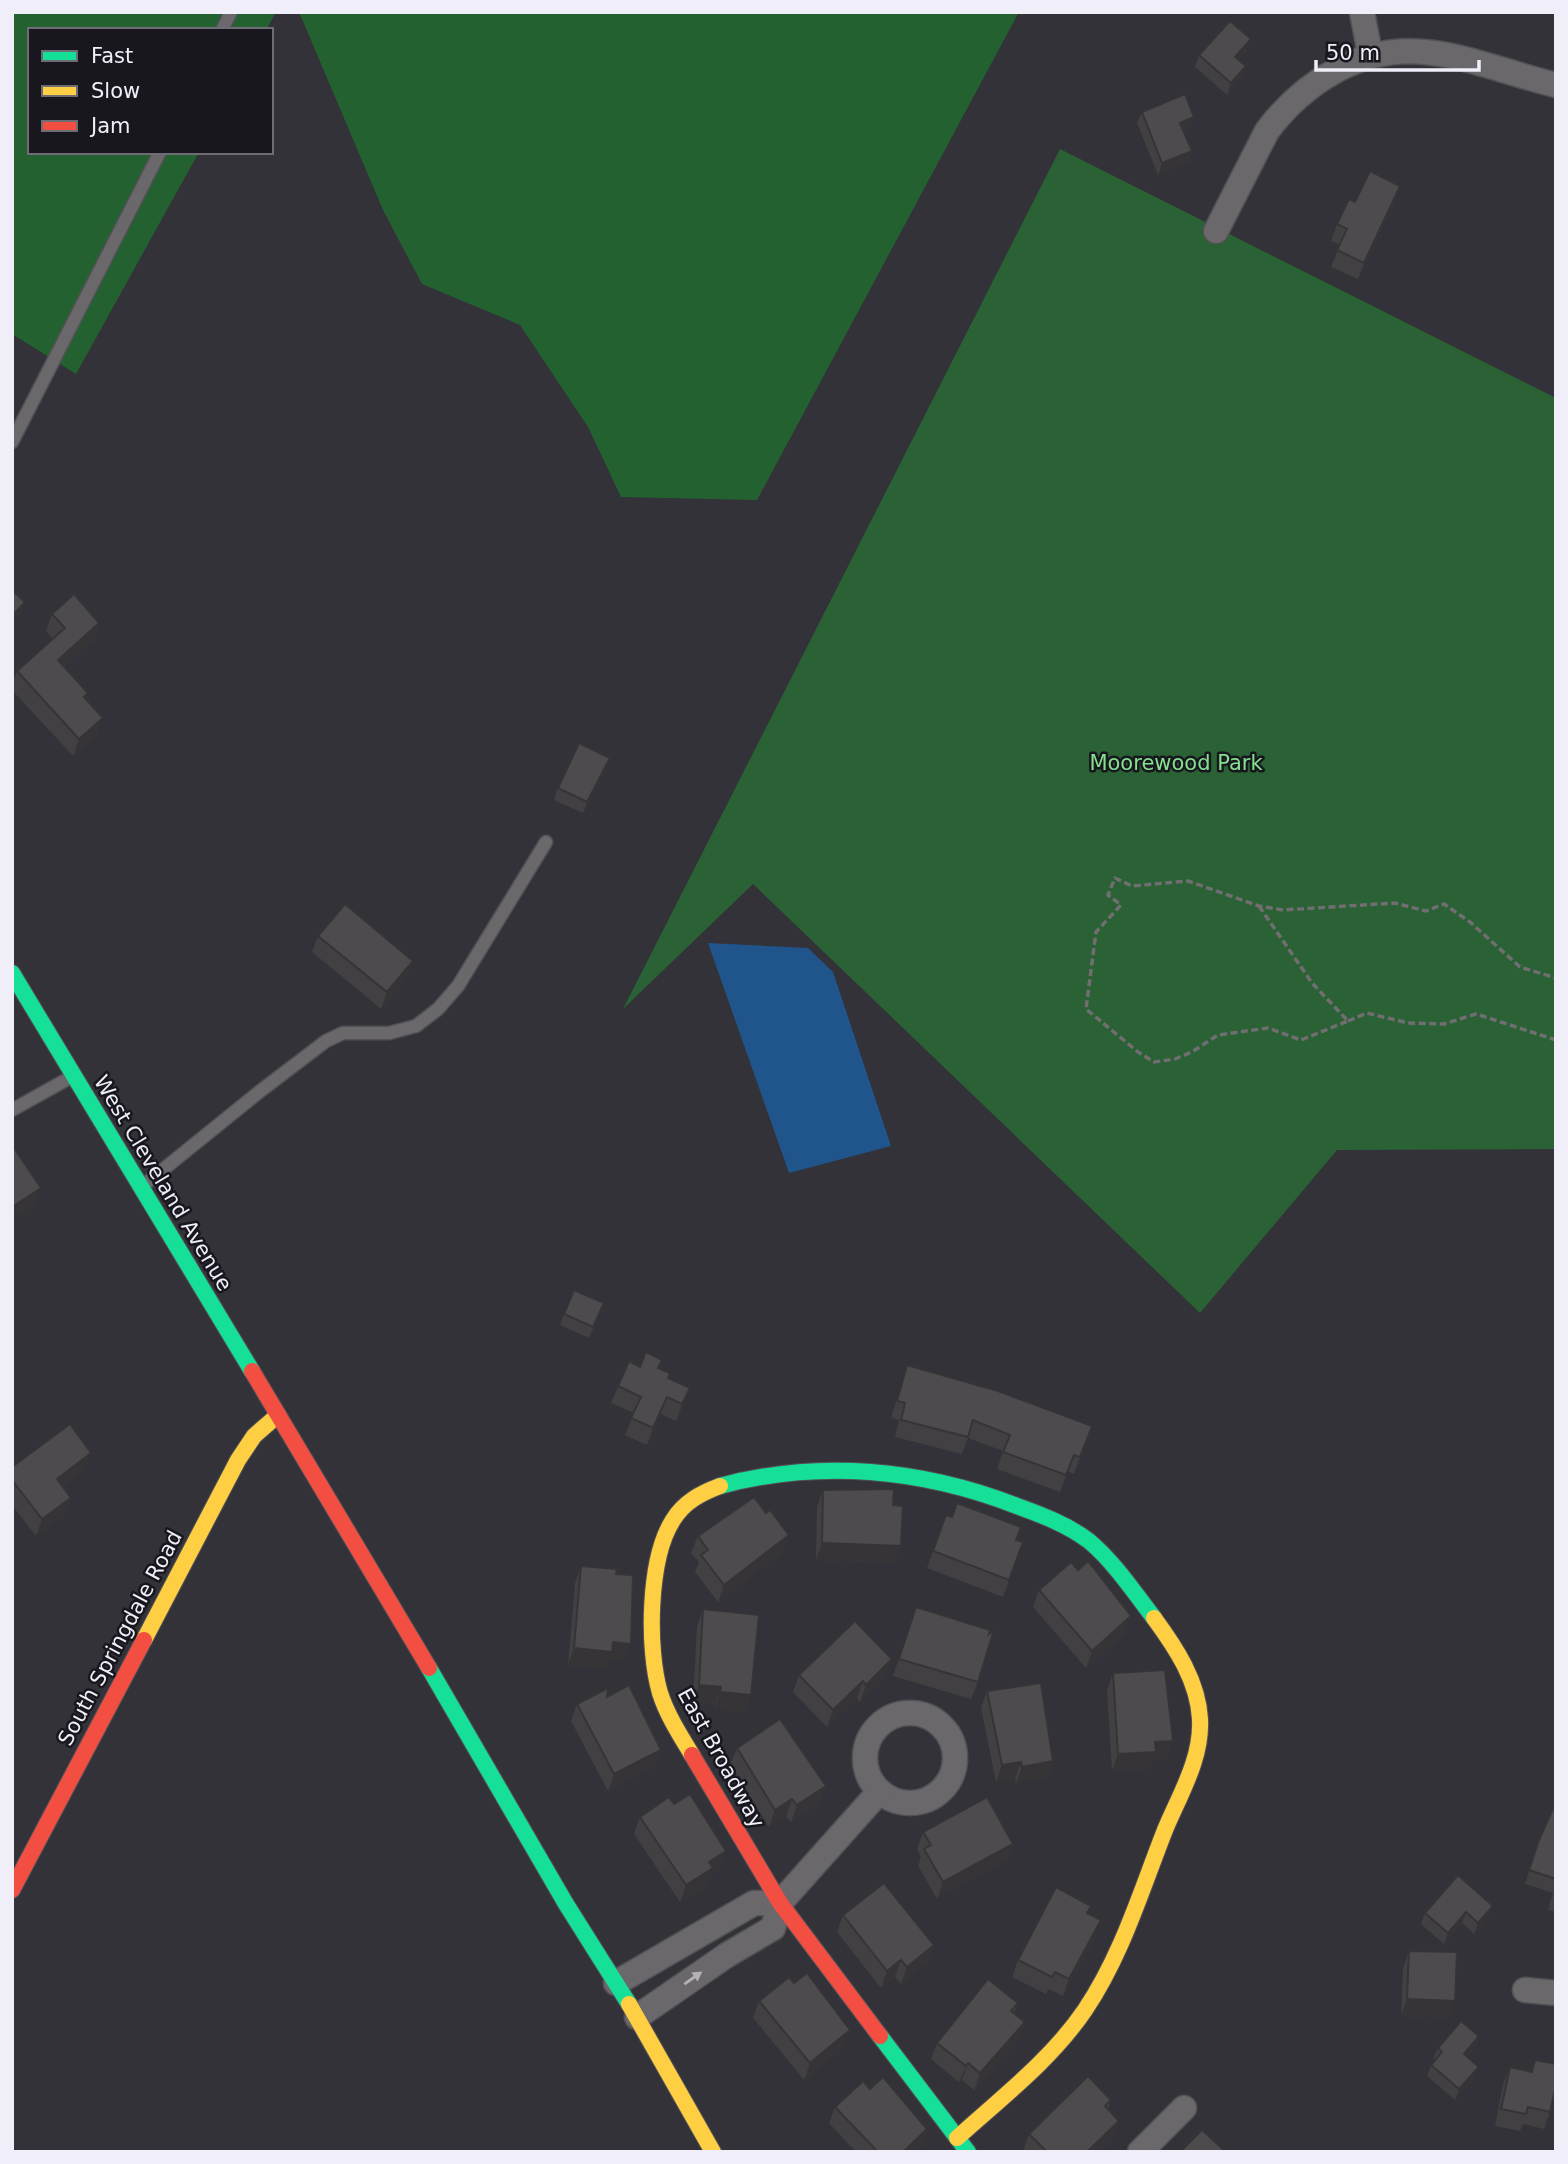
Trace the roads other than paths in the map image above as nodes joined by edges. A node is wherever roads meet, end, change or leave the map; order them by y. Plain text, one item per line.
1 (231, 12) edge
2 (1362, 12) edge
3 (223, 28) edge
4 (1370, 54) junction
5 (1556, 85) edge
6 (159, 154) edge
7 (1216, 232) dead end
8 (12, 442) edge
9 (547, 842) dead end
10 (12, 973) edge
11 (74, 1075) junction
12 (12, 1110) edge
13 (141, 1188) junction
14 (278, 1415) junction
15 (879, 1792) dead end
16 (21, 1854) edge
17 (12, 1890) edge
18 (780, 1903) junction
19 (616, 1983) junction
20 (1525, 1990) dead end
21 (1556, 1993) edge
22 (637, 2017) junction
23 (1184, 2108) dead end
24 (957, 2138) junction
25 (713, 2152) edge
26 (968, 2152) edge
27 (1140, 2152) edge

1 - 3 lane
2 - 4 street
4 - 5 street
4 - 7 street
6 - 8 lane
9 - 13 lane
10 - 11 street, West Cleveland Avenue
11 - 12 lane
11 - 13 street, West Cleveland Avenue
13 - 14 street, West Cleveland Avenue
14 - 16 street, South Springdale Road
14 - 19 street
15 - 18 street
16 - 17 street, South Springdale Road
18 - 19 street
22 -> 18 street
18 - 24 street, East Broadway
18 - 24 street, East Broadway
19 - 22 street
20 - 21 street
22 - 25 street
23 - 27 street
24 - 26 street, East Broadway

